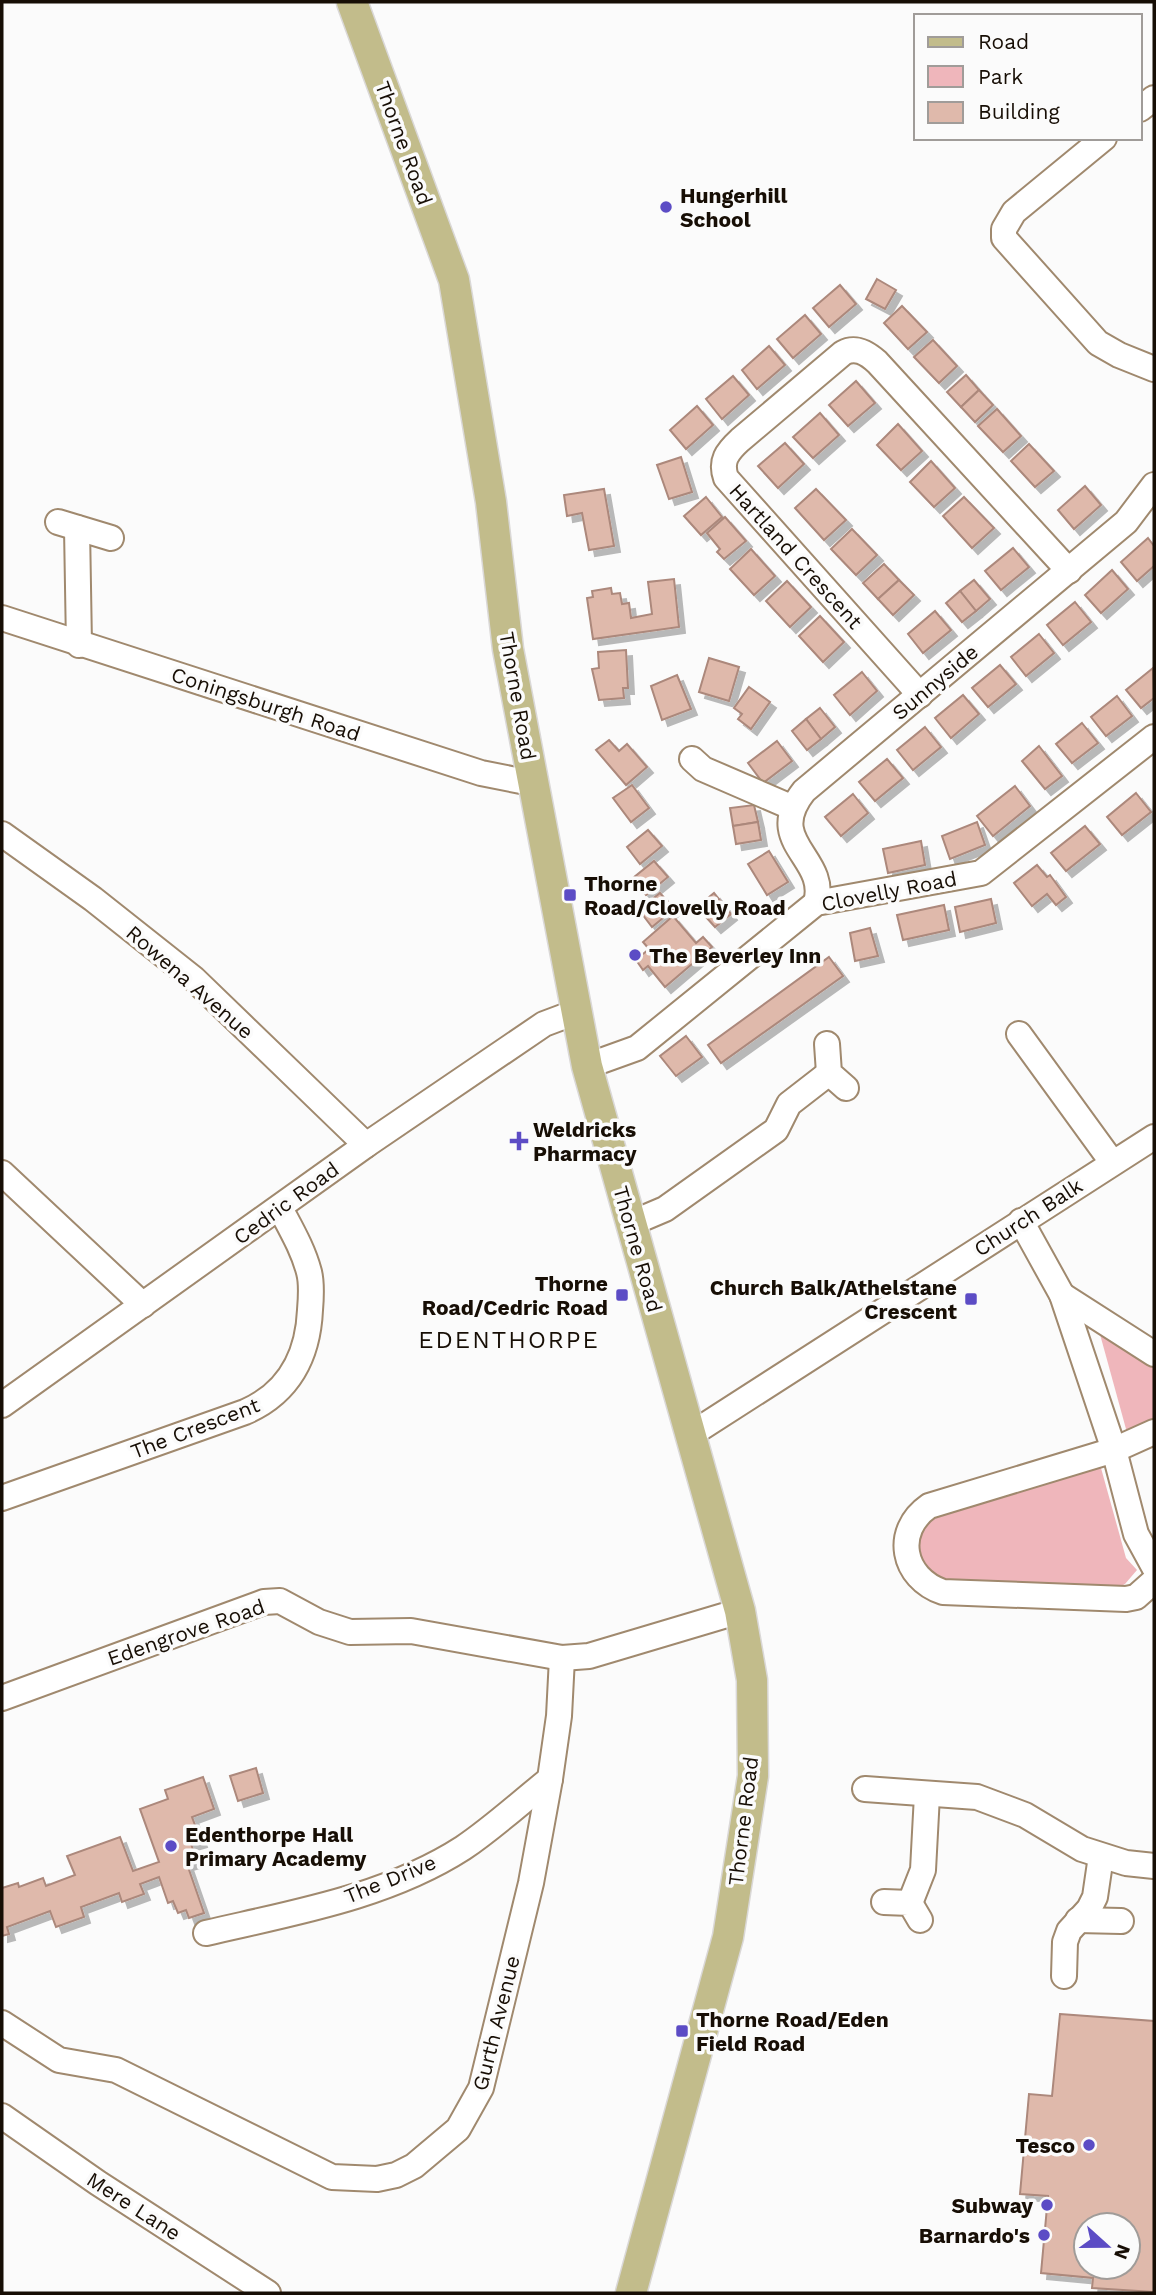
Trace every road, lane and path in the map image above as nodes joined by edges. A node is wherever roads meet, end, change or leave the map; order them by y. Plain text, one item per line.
1 (352, 2) edge
2 (1102, 140) edge
3 (1154, 369) edge
4 (1154, 485) edge
5 (111, 538) dead end
6 (1069, 571) junction
7 (2, 618) edge
8 (79, 645) junction
9 (920, 695) junction
10 (1154, 737) edge
11 (692, 759) dead end
12 (533, 779) junction
13 (791, 807) junction
14 (2, 834) edge
15 (816, 903) junction
16 (576, 1012) junction
17 (1020, 1034) dead end
18 (827, 1044) dead end
19 (587, 1066) junction
20 (1154, 1137) edge
21 (366, 1146) junction
22 (1112, 1162) junction
23 (2, 1173) edge
24 (279, 1208) junction
25 (1021, 1221) junction
26 (632, 1223) junction
27 (1062, 1295) junction
28 (143, 1305) junction
29 (1154, 1354) edge
30 (2, 1405) edge
31 (1154, 1433) edge
32 (690, 1435) junction
33 (1114, 1450) junction
34 (2, 1498) edge
35 (1154, 1567) edge
36 (1154, 1581) edge
37 (740, 1611) junction
38 (562, 1658) junction
39 (2, 1698) edge
40 (551, 1779) junction
41 (864, 1789) dead end
42 (927, 1795) junction
43 (505, 1815) junction
44 (540, 1831) junction
45 (1101, 1856) junction
46 (1154, 1866) edge
47 (884, 1902) dead end
48 (1078, 1920) junction
49 (1121, 1921) dead end
50 (206, 1933) dead end
51 (1064, 1976) dead end
52 (2, 2023) edge
53 (2, 2116) edge
54 (268, 2293) edge
55 (631, 2293) edge

1 - 12 main road, Thorne Road
2 - 3 street
4 - 6 street, Sunnyside
5 - 8 street
6 - 9 street, Sunnyside
6 - 9 street, Hartland Crescent
7 - 8 street, Coningsburgh Road
8 - 12 street, Coningsburgh Road
9 - 13 street, Sunnyside
10 - 15 street, Clovelly Road
11 - 13 street
12 - 16 main road, Thorne Road
13 - 15 street
14 - 21 street, Rowena Avenue
15 - 19 street, Clovelly Road
16 - 19 main road, Thorne Road
16 - 21 street, Cedric Road
17 - 22 street
18 - 26 street
19 - 26 main road, Thorne Road
20 - 22 street, Church Balk
21 - 24 street, Cedric Road
22 - 25 street, Church Balk
23 - 28 street
24 - 28 street, Cedric Road
24 - 34 street, The Crescent
25 - 27 street
25 - 32 street, Church Balk
26 - 32 main road, Thorne Road
27 - 29 street
27 - 33 street
28 - 30 street, Cedric Road
31 - 33 street
32 - 37 main road, Thorne Road
33 - 35 street
33 - 36 street
37 - 38 street, Edengrove Road
37 - 55 main road, Thorne Road
38 - 39 street, Edengrove Road
38 - 40 street, Gurth Avenue
40 - 43 street, The Drive
40 - 44 street, Gurth Avenue
41 - 42 street
42 - 45 street
42 - 47 street
43 - 44 street
43 - 50 street, The Drive
44 - 52 street, Gurth Avenue
45 - 46 street
45 - 48 street
48 - 49 street
48 - 51 street
53 - 54 street, Mere Lane

